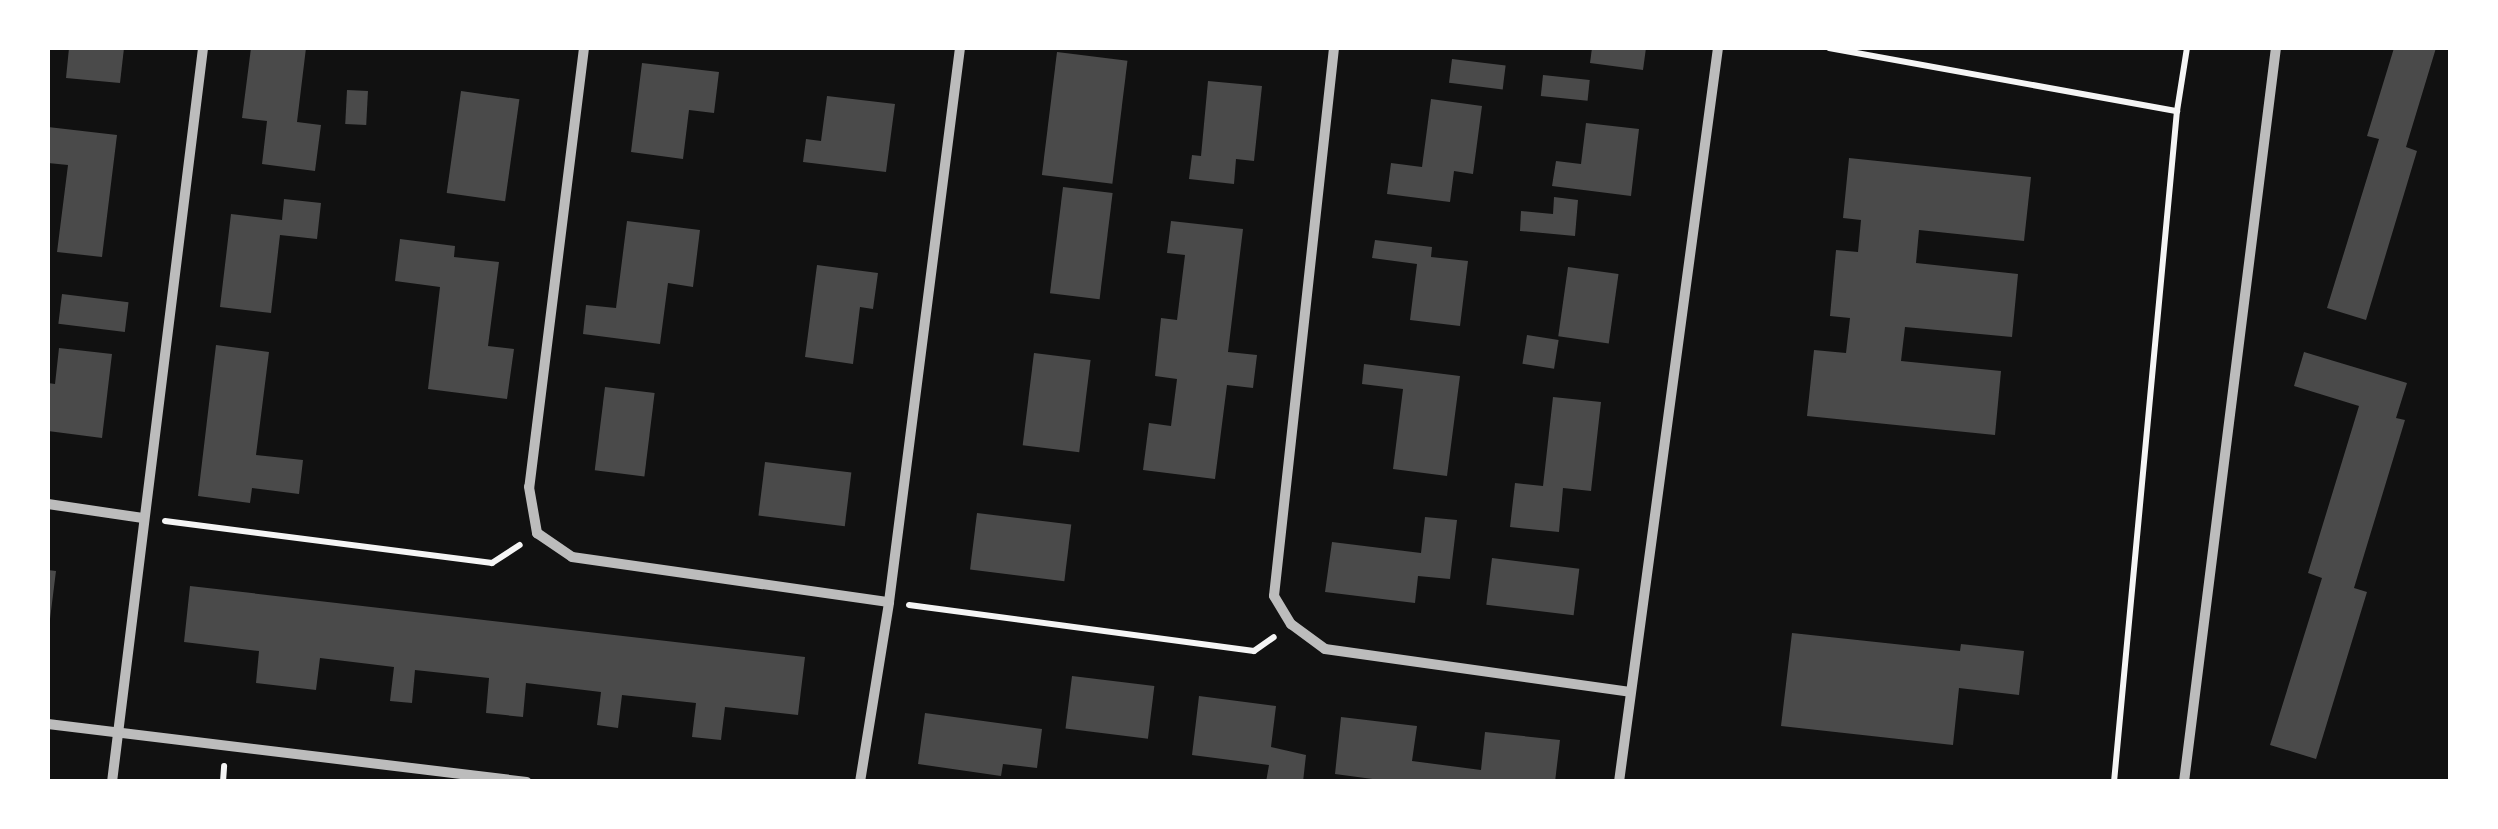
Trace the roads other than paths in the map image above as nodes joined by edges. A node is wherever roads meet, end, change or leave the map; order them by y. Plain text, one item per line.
1 (203, 48) edge
2 (584, 48) edge
3 (960, 48) edge
4 (1334, 48) edge
5 (1718, 48) edge
6 (2276, 48) edge
7 (48, 504) edge
8 (144, 518) junction
9 (889, 602) junction
10 (1630, 692) junction
11 (48, 724) edge
12 (118, 732) junction
13 (112, 782) edge
14 (527, 782) edge
15 (860, 782) edge
16 (1619, 782) edge
17 (2184, 782) edge

1 - 8 street
2 - 9 street
3 - 9 street
4 - 10 street
5 - 10 street
6 - 17 street
7 - 8 street
8 - 12 street
9 - 15 street
10 - 16 street
11 - 12 street
12 - 13 street
12 - 14 street

